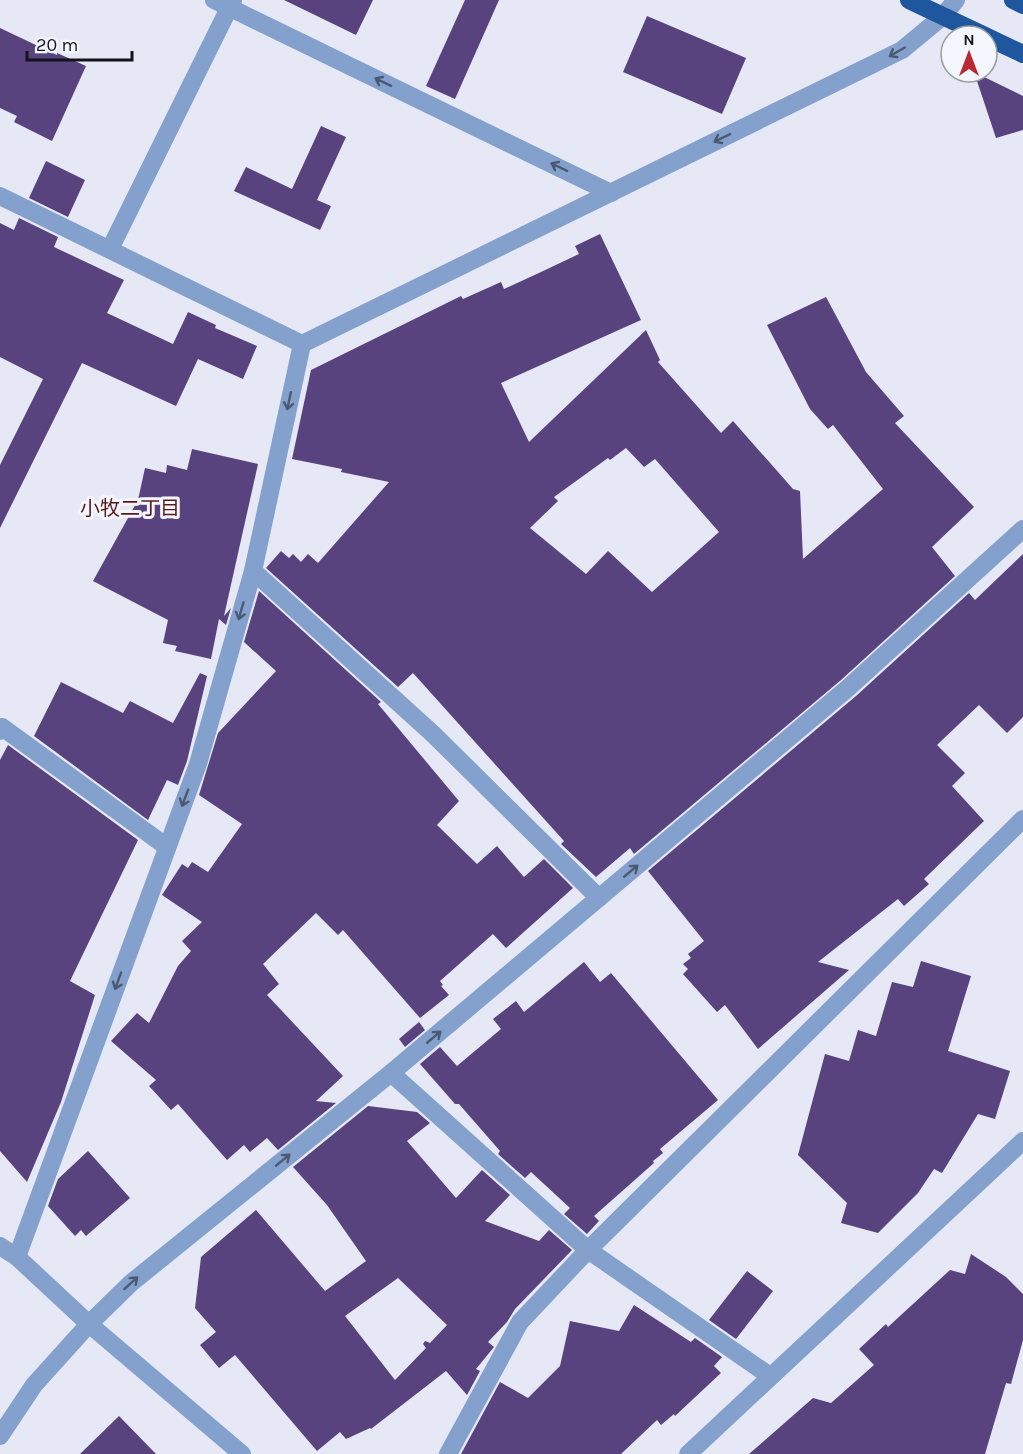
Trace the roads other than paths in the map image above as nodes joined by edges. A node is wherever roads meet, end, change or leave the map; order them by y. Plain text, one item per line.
1 (909, 0) edge
2 (956, 0) edge
3 (1013, 0) edge
4 (226, 2) edge
5 (1023, 5) edge
6 (943, 16) junction
7 (960, 24) edge
8 (999, 42) edge
9 (1023, 54) edge
10 (611, 193) junction
11 (0, 196) edge
12 (110, 249) junction
13 (302, 344) junction
14 (1023, 529) edge
15 (253, 571) junction
16 (0, 731) edge
17 (1023, 819) edge
18 (167, 847) junction
19 (599, 898) junction
20 (391, 1073) junction
21 (1023, 1141) edge
22 (0, 1245) edge
23 (588, 1250) junction
24 (17, 1257) junction
25 (89, 1324) junction
26 (770, 1376) junction
27 (0, 1436) edge
28 (242, 1454) edge
29 (448, 1454) edge
30 (688, 1454) edge

1 - 6 highway
2 - 6 street
3 - 5 highway
10 -> 4 street
4 - 12 street
6 - 7 highway
6 -> 10 street
8 - 9 highway
10 - 13 street
11 - 12 street
12 - 13 street
13 -> 15 street
19 -> 14 street
15 -> 18 street
15 - 19 street
16 - 18 street
17 - 23 street
18 -> 24 street
20 -> 19 street
20 - 23 street
25 -> 20 street
21 - 26 street
22 - 24 street
23 - 26 street
23 - 29 street
24 - 25 street
25 - 27 street
25 - 28 street
26 - 30 street

